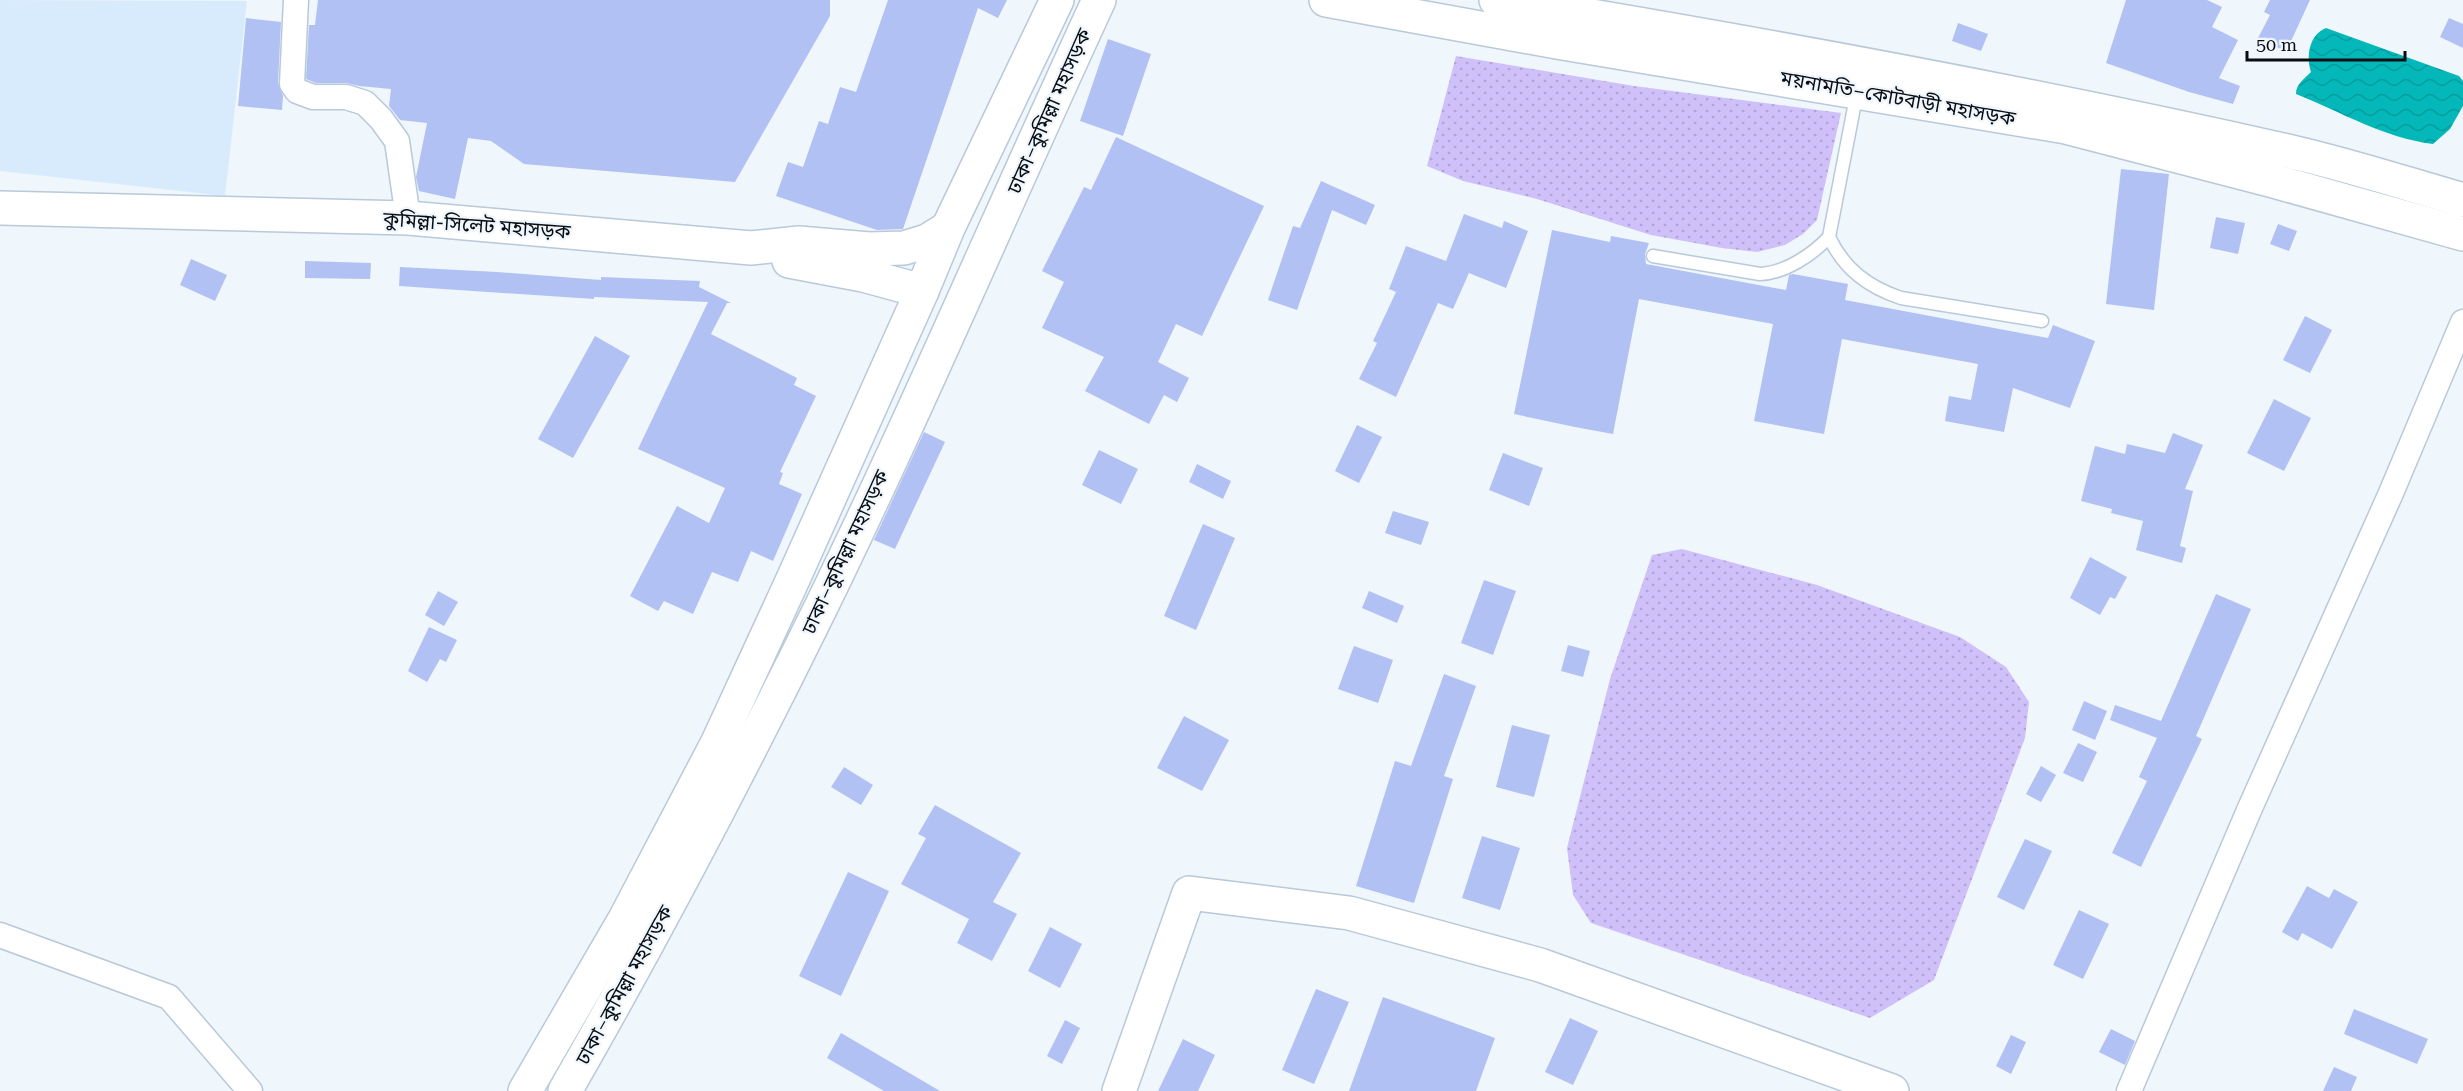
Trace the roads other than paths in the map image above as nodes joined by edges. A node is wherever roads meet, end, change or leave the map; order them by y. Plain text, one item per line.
1 (296, 0) edge
2 (1057, 0) edge
3 (1099, 0) edge
4 (1326, 0) edge
5 (1496, 0) edge
6 (1857, 91) junction
7 (2067, 116) junction
8 (2463, 200) edge
9 (0, 208) edge
10 (408, 218) junction
11 (948, 228) junction
12 (2463, 234) edge
13 (1828, 237) junction
14 (751, 248) junction
15 (1653, 256) dead end
16 (863, 275) junction
17 (922, 291) junction
18 (2042, 321) dead end
19 (2463, 322) edge
20 (882, 379) junction
21 (0, 934) edge
22 (250, 1091) edge
23 (525, 1091) edge
24 (565, 1091) edge
25 (1119, 1091) edge
26 (1893, 1091) edge
27 (2129, 1091) edge

1 - 10 street
2 - 11 main road, ঢাকা–কুমিল্লা মহাসড়ক
3 - 24 main road, ঢাকা–কুমিল্লা মহাসড়ক
4 - 6 main road, ময়নামতি–কোটবাড়ী মহাসড়ক
5 - 7 main road, ময়নামতি–কোটবাড়ী মহাসড়ক
6 - 7 main road, ময়নামতি–কোটবাড়ী মহাসড়ক
6 - 13 lane
7 - 8 main road, ময়নামতি–কোটবাড়ী মহাসড়ক
7 - 12 main road, ময়নামতি–কোটবাড়ী মহাসড়ক
9 - 10 main road, কুমিল্লা-সিলেট মহাসড়ক
10 - 14 main road, কুমিল্লা-সিলেট মহাসড়ক
11 - 14 main road, কুমিল্লা-সিলেট মহাসড়ক
11 - 17 main road, ঢাকা–কুমিল্লা মহাসড়ক
13 - 15 lane
13 - 18 lane
14 - 16 main road
16 - 17 main road
16 - 20 main road
17 - 20 main road, ঢাকা–কুমিল্লা মহাসড়ক
19 - 27 street
20 - 23 main road, ঢাকা–কুমিল্লা মহাসড়ক
21 - 22 street
25 - 26 main road

